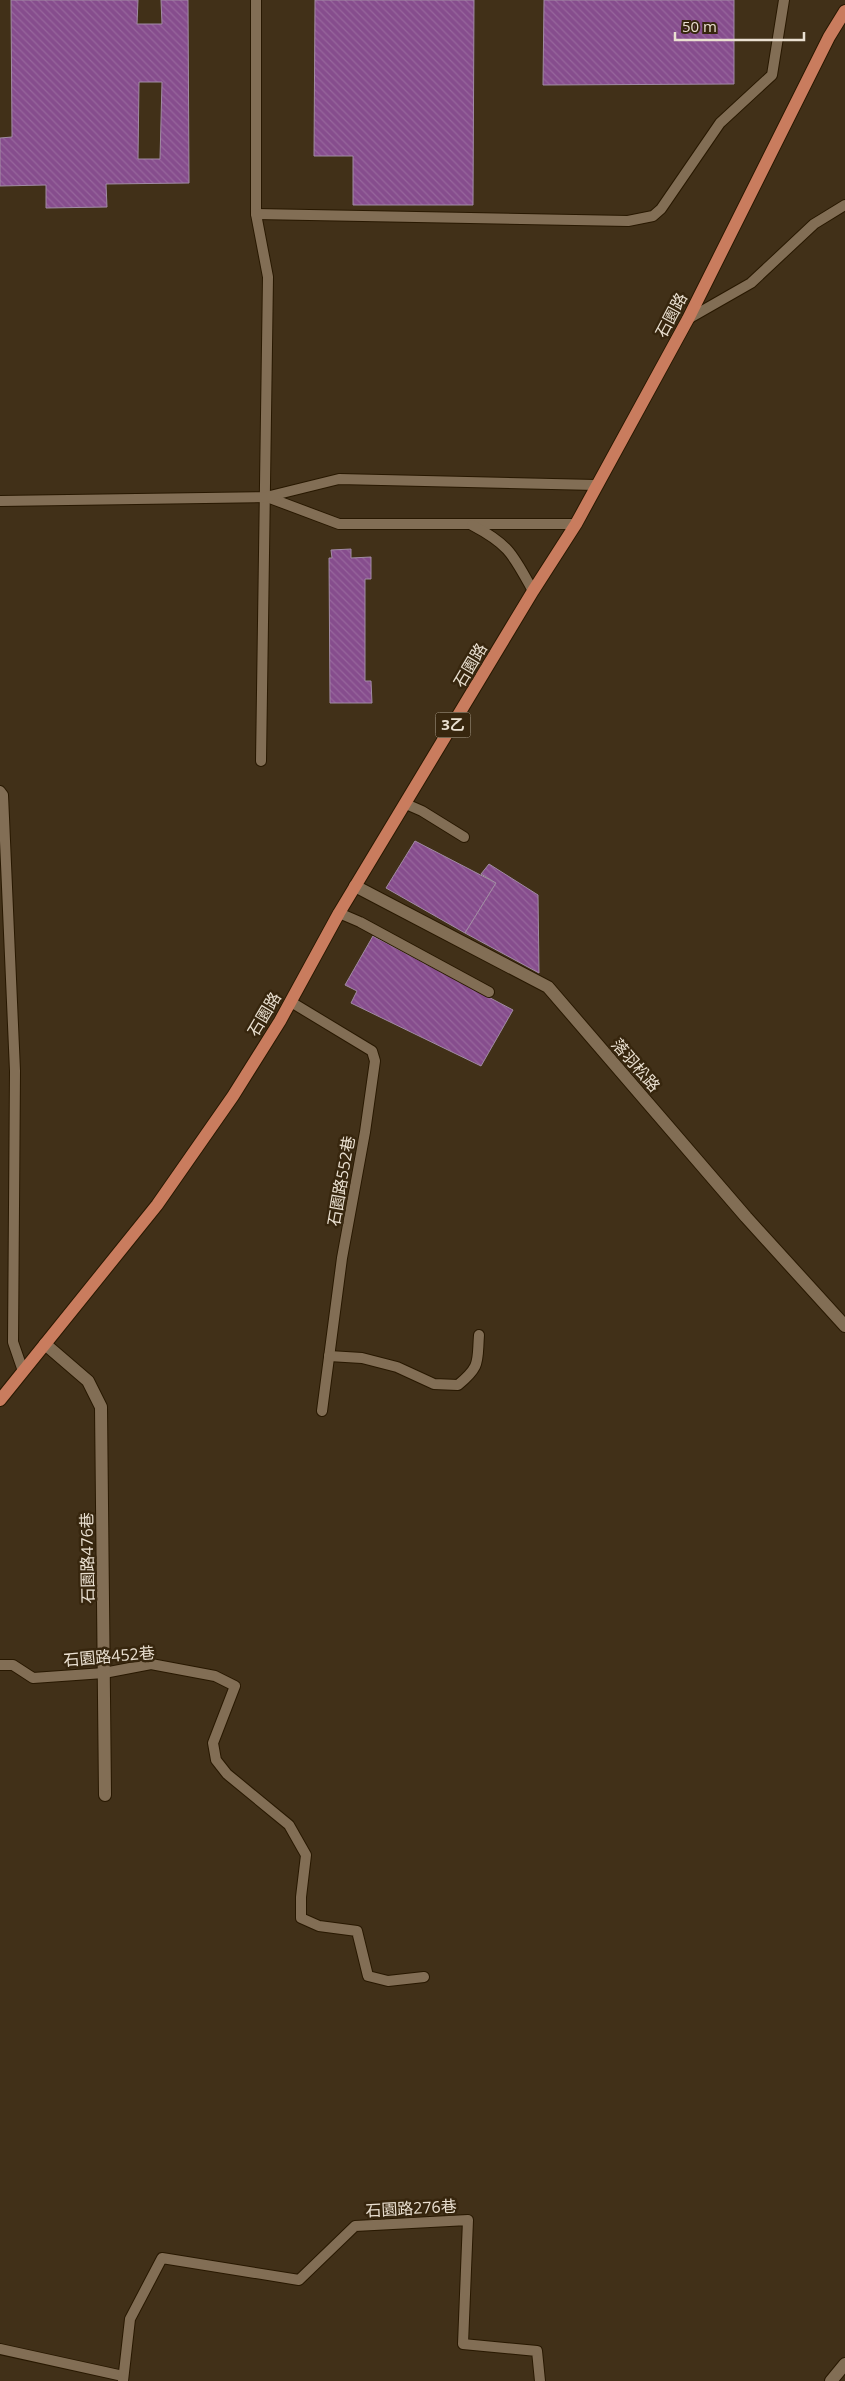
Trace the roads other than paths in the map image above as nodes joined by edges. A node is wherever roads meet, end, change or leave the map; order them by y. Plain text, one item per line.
1 (256, 0) edge
2 (784, 0) edge
3 (845, 11) edge
4 (845, 205) edge
5 (256, 214) junction
6 (688, 319) junction
7 (596, 486) junction
8 (266, 497) junction
9 (0, 501) edge
10 (469, 524) junction
11 (576, 524) junction
12 (533, 591) junction
13 (261, 761) dead end
14 (0, 791) edge
15 (406, 804) junction
16 (464, 838) dead end
17 (355, 886) junction
18 (339, 913) junction
19 (489, 992) dead end
20 (291, 1002) junction
21 (845, 1326) edge
22 (479, 1335) dead end
23 (45, 1344) junction
24 (329, 1356) junction
25 (23, 1371) junction
26 (0, 1400) edge
27 (322, 1410) dead end
28 (0, 1665) edge
29 (104, 1673) junction
30 (105, 1795) dead end
31 (424, 1977) dead end
32 (0, 2349) edge
33 (845, 2364) edge
34 (123, 2378) edge
35 (540, 2381) edge
36 (831, 2381) edge

1 - 5 lane
2 - 5 lane
3 - 6 main road, 石園路 / 3乙
4 - 6 lane
5 - 8 lane
6 - 7 main road, 石園路 / 3乙
7 - 8 lane
7 - 11 main road, 石園路 / 3乙
8 - 9 lane
8 - 10 lane
8 - 13 lane
10 - 11 lane
10 - 12 lane
11 - 12 main road, 石園路 / 3乙
12 - 15 main road, 石園路 / 3乙
14 - 25 lane
15 - 16 lane
15 - 17 main road, 石園路 / 3乙
17 - 18 main road, 石園路 / 3乙
17 - 21 street, 落羽松路
18 - 19 lane
18 - 20 main road, 石園路 / 3乙
20 - 23 main road, 石園路 / 3乙
20 - 24 lane, 石園路552巷
22 - 24 lane
23 - 25 main road, 石園路 / 3乙
23 - 29 street, 石園路476巷
24 - 27 lane, 石園路552巷
25 - 26 main road, 石園路 / 3乙
28 - 29 lane, 石園路452巷
29 - 30 street, 石園路476巷
29 - 31 lane, 石園路452巷
32 - 34 lane
33 - 36 street
34 - 35 lane, 石園路276巷

